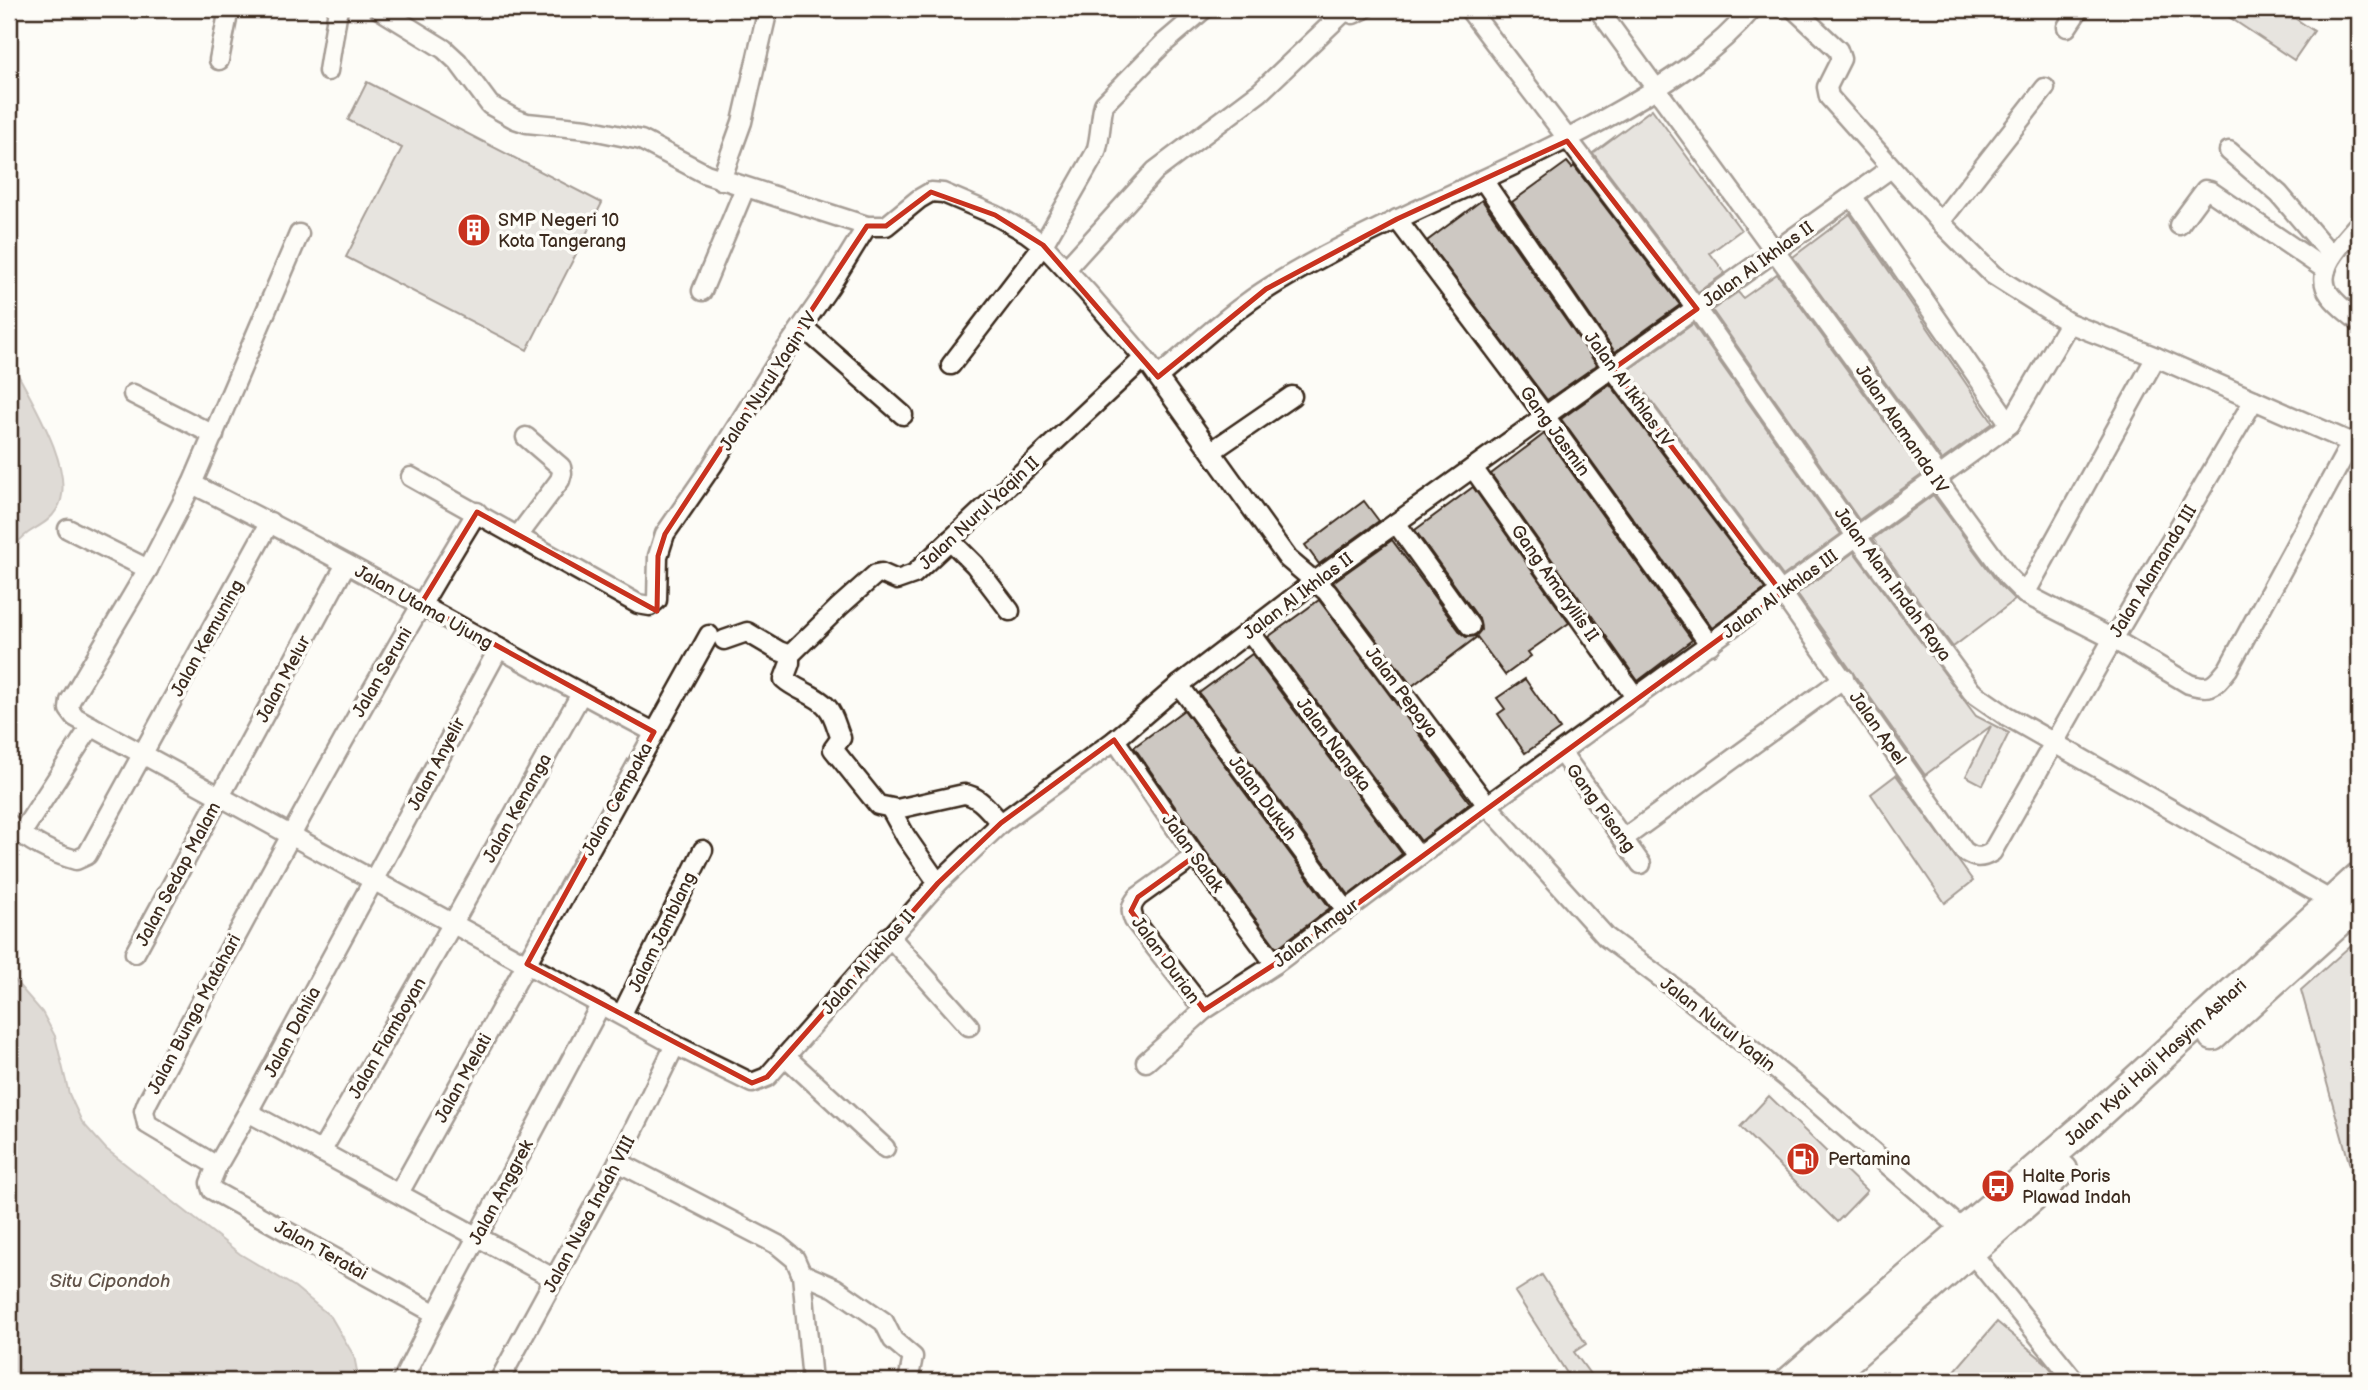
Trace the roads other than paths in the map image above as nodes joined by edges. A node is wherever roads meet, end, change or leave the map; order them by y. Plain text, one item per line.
1 (229, 9) edge
2 (338, 9) edge
3 (379, 9) edge
4 (768, 9) edge
5 (1204, 9) edge
6 (1469, 9) edge
7 (1598, 9) edge
8 (1752, 9) edge
9 (1794, 9) edge
10 (2079, 9) edge
11 (1353, 10) edge
12 (2067, 27) dead end
13 (219, 60) dead end
14 (328, 71) dead end
15 (2045, 88) dead end
16 (1657, 89) junction
17 (1567, 141) junction
18 (2230, 151) dead end
19 (1891, 168) junction
20 (721, 180) junction
21 (1483, 180) junction
22 (745, 188) junction
23 (1852, 196) junction
24 (1397, 219) junction
25 (1940, 222) junction
26 (2359, 223) edge
27 (2179, 225) dead end
28 (867, 226) junction
29 (299, 234) dead end
30 (1043, 245) junction
31 (1776, 250) junction
32 (2329, 263) junction
33 (1066, 269) junction
34 (702, 291) dead end
35 (1697, 309) junction
36 (2069, 323) junction
37 (2359, 323) edge
38 (803, 327) junction
39 (1144, 358) junction
40 (2156, 358) junction
41 (951, 365) dead end
42 (1614, 369) junction
43 (1158, 377) junction
44 (133, 394) dead end
45 (1292, 396) dead end
46 (2254, 400) junction
47 (903, 415) dead end
48 (1545, 416) junction
49 (2010, 424) junction
50 (214, 435) junction
51 (526, 438) dead end
52 (2355, 445) edge
53 (1212, 451) junction
54 (1473, 468) junction
55 (1939, 476) junction
56 (411, 477) dead end
57 (192, 484) junction
58 (477, 512) junction
59 (271, 522) junction
60 (1396, 523) junction
61 (68, 529) dead end
62 (518, 536) junction
63 (1857, 537) junction
64 (950, 540) junction
65 (346, 564) junction
66 (148, 569) junction
67 (1315, 581) junction
68 (1782, 593) junction
69 (2025, 594) junction
70 (421, 604) junction
71 (1010, 611) dead end
72 (1471, 626) dead end
73 (1250, 632) junction
74 (2113, 639) junction
75 (1710, 645) junction
76 (499, 648) junction
77 (790, 655) junction
78 (1844, 678) junction
79 (1179, 685) junction
80 (581, 694) junction
81 (1636, 698) junction
82 (91, 726) junction
83 (653, 732) junction
84 (1115, 740) junction
85 (2055, 743) junction
86 (1561, 752) junction
87 (143, 754) junction
88 (220, 795) junction
89 (1487, 805) junction
90 (890, 808) junction
91 (1001, 823) junction
92 (15, 829) edge
93 (291, 834) junction
94 (1623, 839) junction
95 (703, 850) dead end
96 (1195, 856) junction
97 (1418, 856) junction
98 (1978, 858) joint
99 (1641, 864) dead end
100 (2359, 877) edge
101 (374, 880) junction
102 (938, 883) junction
103 (2347, 905) edge
104 (1346, 910) junction
105 (453, 923) junction
106 (889, 936) junction
107 (135, 953) dead end
108 (527, 964) junction
109 (1275, 964) junction
110 (601, 1004) junction
111 (1203, 1010) junction
112 (622, 1014) junction
113 (970, 1026) dead end
114 (675, 1045) junction
115 (785, 1056) junction
116 (1146, 1062) dead end
117 (248, 1112) junction
118 (885, 1148) dead end
119 (321, 1152) junction
120 (618, 1162) junction
121 (217, 1166) junction
122 (209, 1183) joint
123 (399, 1193) junction
124 (478, 1236) junction
125 (1967, 1241) junction
126 (801, 1273) junction
127 (555, 1279) junction
128 (1889, 1309) junction
129 (436, 1314) junction
130 (402, 1381) edge
131 (499, 1381) edge
132 (811, 1381) edge
133 (908, 1381) edge
134 (1790, 1381) edge
135 (1824, 1381) edge
136 (2075, 1381) edge

1 - 13 street
2 - 14 street
3 - 20 street
4 - 20 street
5 - 30 street
6 - 17 street, Jalan Alam Indah Raya
7 - 16 street, Jalan Alamanda IV
8 - 16 street
9 - 19 street
10 - 12 street
11 - 33 street
15 - 25 street
16 - 17 street
16 - 31 street, Jalan Alamanda IV
17 - 21 street
17 - 35 street, Jalan Alam Indah Raya
18 - 32 street
19 - 23 street, Jalan Al Ikhlas II
19 - 25 street
20 - 22 street
21 - 24 street
21 - 42 street, Jalan Al Ikhlas IV
22 - 28 street
22 - 34 street
23 - 31 street, Jalan Al Ikhlas II
23 - 49 street
24 - 43 street
24 - 48 street, Gang Jasmin
25 - 36 street
26 - 32 street
27 - 32 street
28 - 30 street, Jalan Pepaya
28 - 38 street, Jalan Nurul Yaqin IV
29 - 50 street
30 - 33 street, Jalan Pepaya
30 - 41 street
31 - 35 street, Jalan Al Ikhlas II
31 - 55 street, Jalan Alamanda IV
32 - 37 street
33 - 39 street, Jalan Pepaya
35 - 42 street, Jalan Al Ikhlas II
35 - 63 street, Jalan Alam Indah Raya
36 - 40 street
36 - 49 street, Jalan Al Ikhlas III
38 - 47 street
38 - 62 street, Jalan Nurul Yaqin IV
39 - 43 street, Jalan Pepaya
39 - 64 street, Jalan Nurul Yaqin II
40 - 46 street
40 - 69 street
42 - 48 street, Jalan Al Ikhlas II
42 - 68 street, Jalan Al Ikhlas IV
43 - 53 street, Jalan Pepaya
44 - 50 street
45 - 53 street
46 - 52 street
46 - 74 street, Jalan Alamanda III
48 - 54 street, Jalan Al Ikhlas II
48 - 75 street, Gang Jasmin
49 - 55 street, Jalan Al Ikhlas III
50 - 57 street
51 - 62 street
52 - 74 street, Jalan Alamanda IV
53 - 67 street, Jalan Pepaya
54 - 60 street, Jalan Al Ikhlas II
54 - 81 street, Gang Amaryllis II
55 - 63 street, Jalan Al Ikhlas III
55 - 69 street, Jalan Alamanda IV
56 - 58 street
57 - 59 street, Jalan Utama Ujung
57 - 66 street
58 - 62 street
58 - 70 street, Jalan Seruni
59 - 65 street, Jalan Utama Ujung
59 - 87 street, Jalan Kemuning
60 - 67 street, Jalan Al Ikhlas II
60 - 72 street
61 - 66 street
63 - 68 street, Jalan Al Ikhlas III
63 - 85 street, Jalan Alam Indah Raya
64 - 71 street
64 - 77 street, Jalan Nurul Yaqin II
65 - 70 street, Jalan Utama Ujung
65 - 88 street, Jalan Melur
66 - 82 street
67 - 73 street, Jalan Al Ikhlas II
67 - 89 street, Jalan Pepaya
68 - 75 street, Jalan Al Ikhlas III
68 - 78 street, Jalan Apel
69 - 74 street, Jalan Alamanda IV
70 - 76 street, Jalan Utama Ujung
70 - 93 street, Jalan Seruni
73 - 79 street, Jalan Al Ikhlas II
73 - 97 street, Jalan Nangka
74 - 85 street, Jalan Alamanda III
75 - 81 street, Jalan Al Ikhlas III
76 - 80 street, Jalan Utama Ujung
76 - 101 street, Jalan Anyelir
77 - 83 street, Jalan Cempaka
77 - 90 street
78 - 94 street
78 - 98 street, Jalan Apel
79 - 84 street, Jalan Al Ikhlas II
79 - 104 street, Jalan Dukuh
80 - 83 street, Jalan Utama Ujung
80 - 105 street, Jalan Kenanga
81 - 86 street, Jalan Al Ikhlas III
82 - 87 street
82 - 92 street
83 - 108 street, Jalan Cempaka
84 - 91 street, Jalan Al Ikhlas II
84 - 96 street, Jalan Salak
85 - 98 street, Jalan Alamanda III
85 - 103 street, Jalan Alam Indah Raya
86 - 89 street, Jalan Al Ikhlas III
86 - 94 street, Gang Pisang
87 - 88 street
87 - 92 street, Jalan Kemuning
88 - 93 street
88 - 107 street, Jalan Sedap Malam
89 - 97 street, Jalan Amgur
89 - 125 street, Jalan Nurul Yaqin
90 - 91 street
90 - 102 street
91 - 102 street, Jalan Al Ikhlas II
93 - 101 street
93 - 121 street, Jalan Bunga Matahari
94 - 99 street, Gang Pisang
95 - 112 street, Jalam Jamblang
96 - 109 street, Jalan Salak
96 - 111 street, Jalan Durian
97 - 104 street, Jalan Amgur
100 - 103 main road, Jalan Kyai Haji Hasyim Ashari
101 - 105 street
101 - 117 street, Jalan Dahlia
102 - 106 street, Jalan Al Ikhlas II
103 - 125 main road, Jalan Kyai Haji Hasyim Ashari
104 - 109 street, Jalan Amgur
105 - 108 street
105 - 119 street, Jalan Flamboyan
106 - 113 street
106 - 115 street, Jalan Al Ikhlas II
108 - 110 street
108 - 123 street, Jalan Melati
109 - 111 street, Jalan Amgur
110 - 112 street
110 - 124 street, Jalan Anggrek
111 - 116 street, Jalan Amgur
112 - 114 street
114 - 115 street, Jalan Al Ikhlas II
114 - 120 street, Jalan Nusa Indah VIII
115 - 118 street
117 - 119 street
117 - 121 street, Jalan Dahlia
119 - 123 street
120 - 126 street
120 - 127 street, Jalan Nusa Indah VIII
121 - 122 street, Jalan Dahlia
122 - 129 street, Jalan Teratai
123 - 124 street
124 - 127 street
124 - 129 street, Jalan Anggrek
125 - 128 main road, Jalan Kyai Haji Hasyim Ashari
125 - 136 street, Jalan Nurul Yaqin
126 - 132 street
126 - 133 street
127 - 131 street, Jalan Nusa Indah VIII
128 - 134 main road, Jalan Kyai Haji Hasyim Ashari
128 - 135 main road, Jalan Kyai Haji Hasyim Ashari
129 - 130 street, Jalan Anggrek

